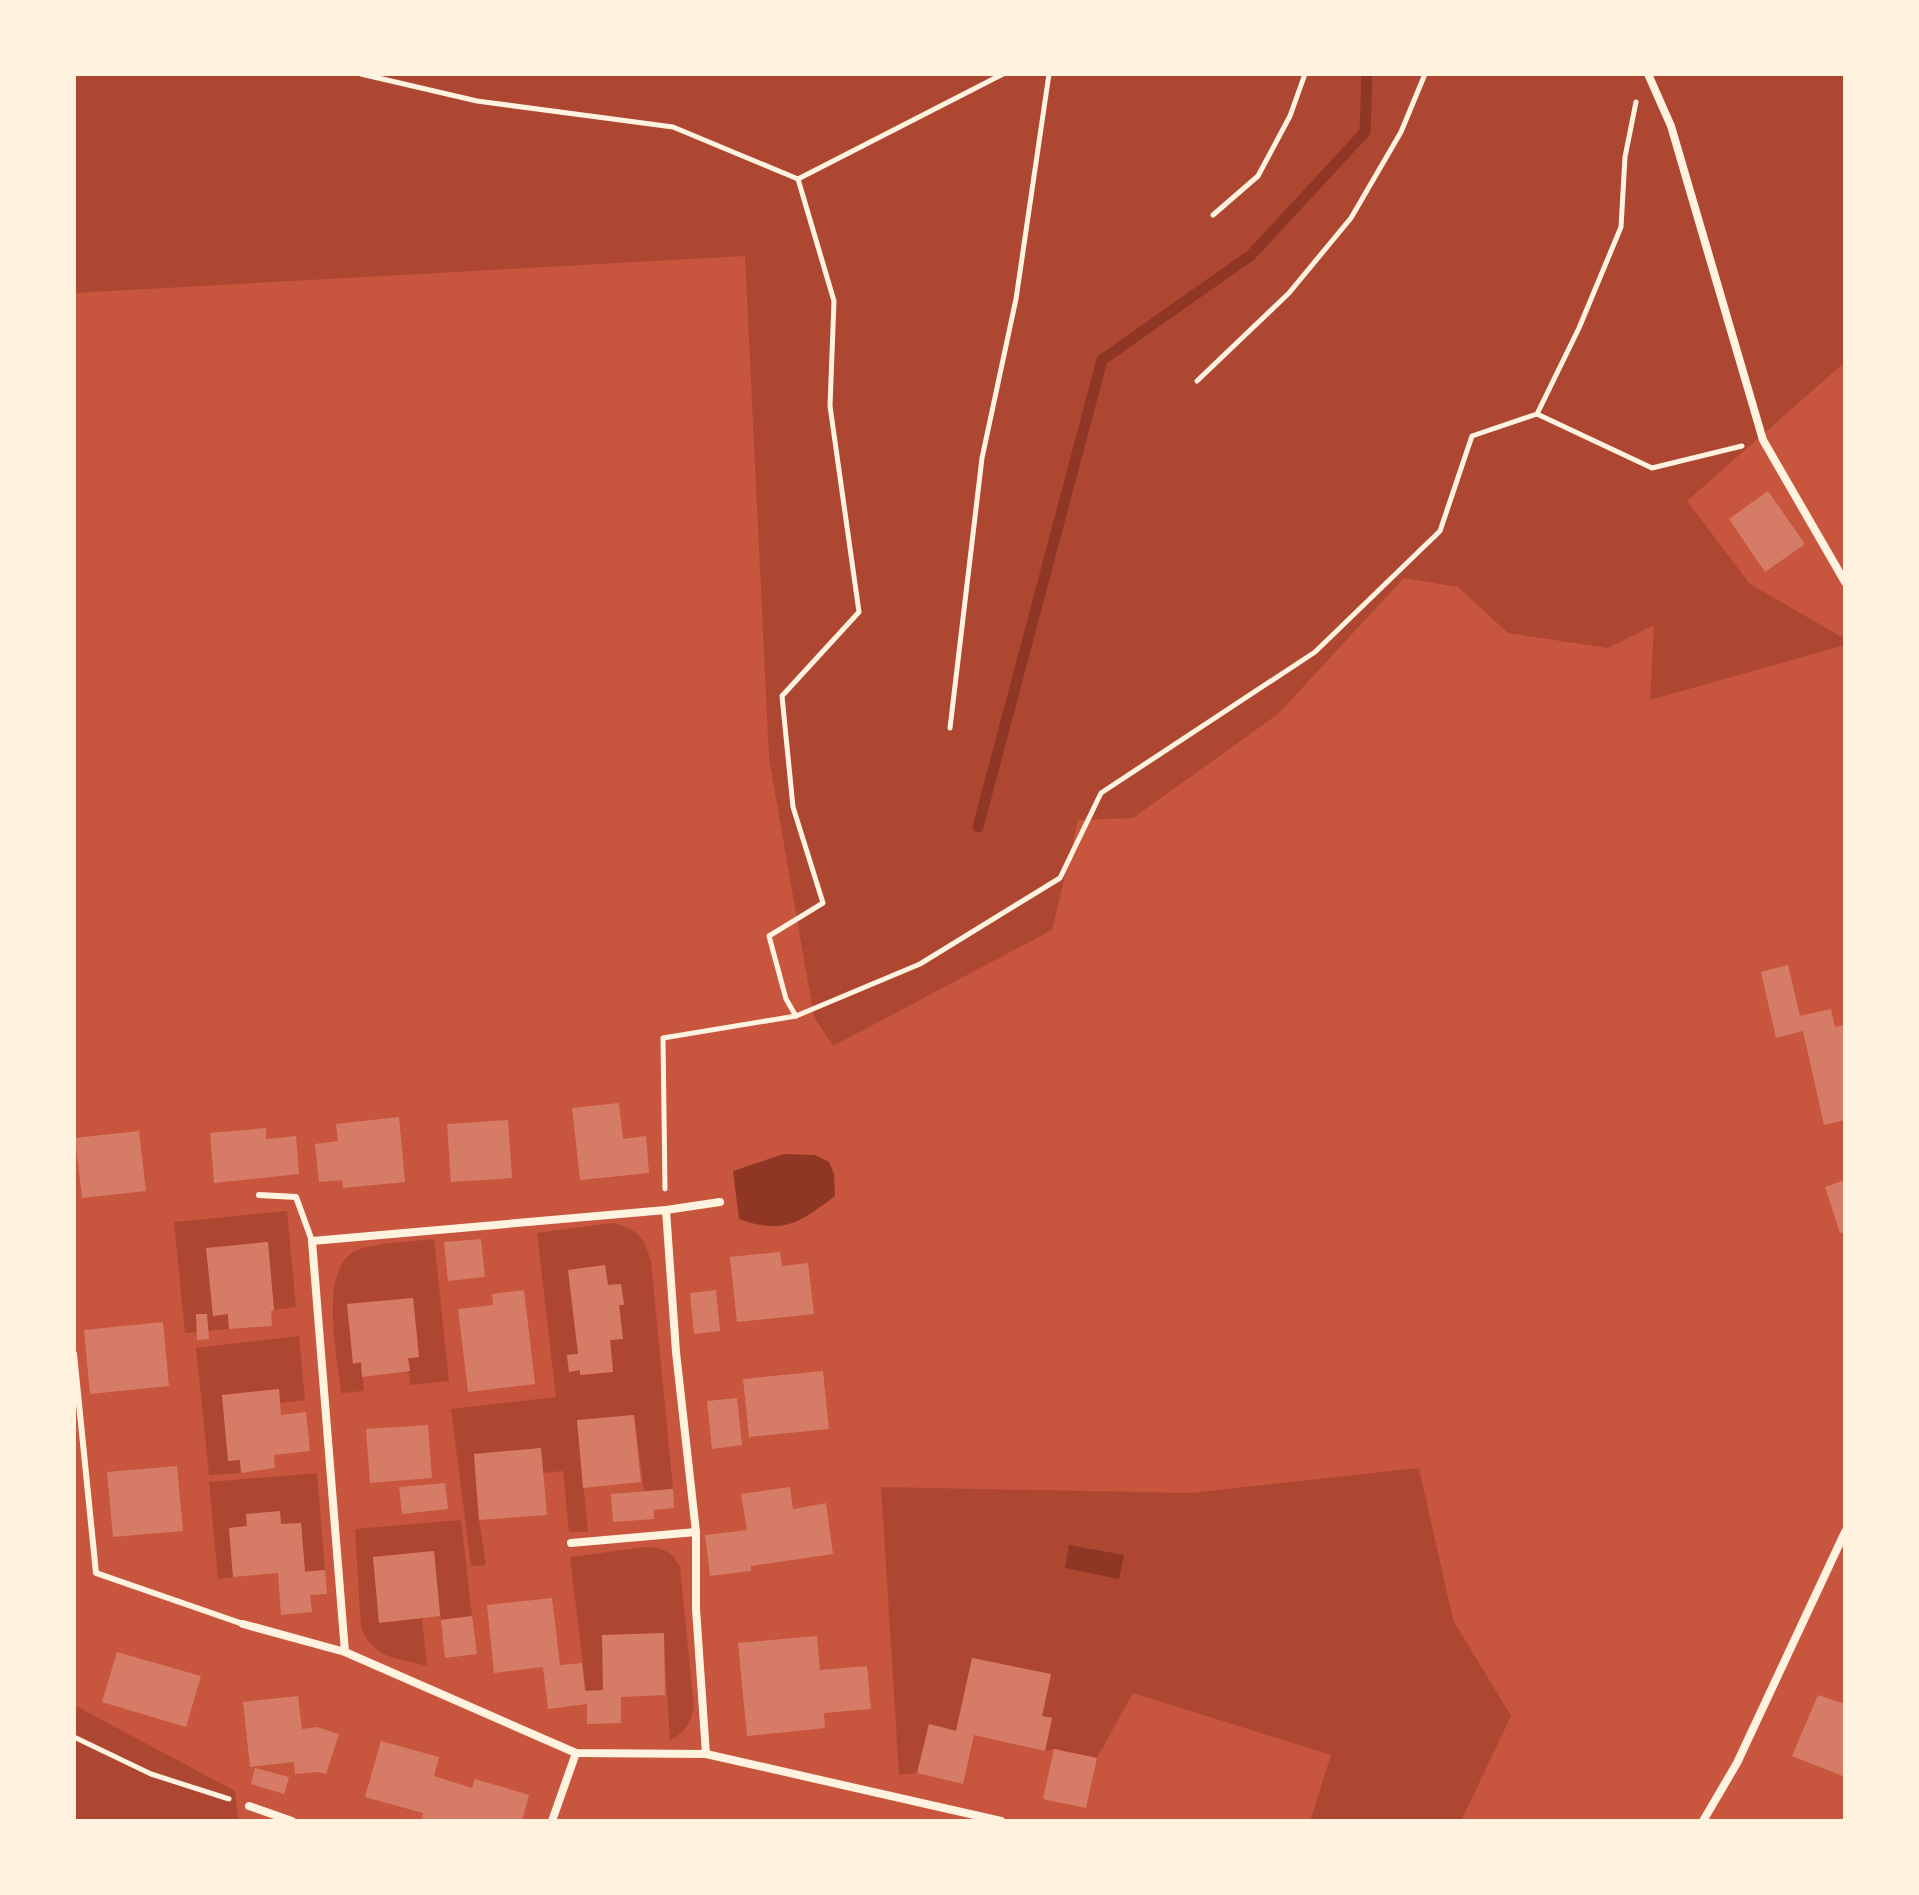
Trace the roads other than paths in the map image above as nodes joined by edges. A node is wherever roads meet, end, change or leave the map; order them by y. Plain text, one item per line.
1 (1648, 74) edge
2 (1845, 582) edge
3 (259, 1195) dead end
4 (720, 1202) dead end
5 (666, 1210) junction
6 (312, 1241) junction
7 (74, 1354) edge
8 (696, 1532) junction
9 (1845, 1532) edge
10 (571, 1543) dead end
11 (243, 1624) joint
12 (345, 1652) junction
13 (576, 1753) junction
14 (706, 1754) junction
15 (249, 1806) road end
16 (292, 1821) edge
17 (552, 1821) edge
18 (1001, 1821) edge
19 (1703, 1821) edge

1 - 2 street
3 - 6 lane
4 - 5 street
5 - 6 street
5 - 8 street
6 - 12 street
7 - 11 lane
8 - 10 street
8 - 14 street
9 - 19 street
11 - 12 street
12 - 13 street
13 - 14 street
13 - 17 street
14 - 18 street
15 - 16 street

